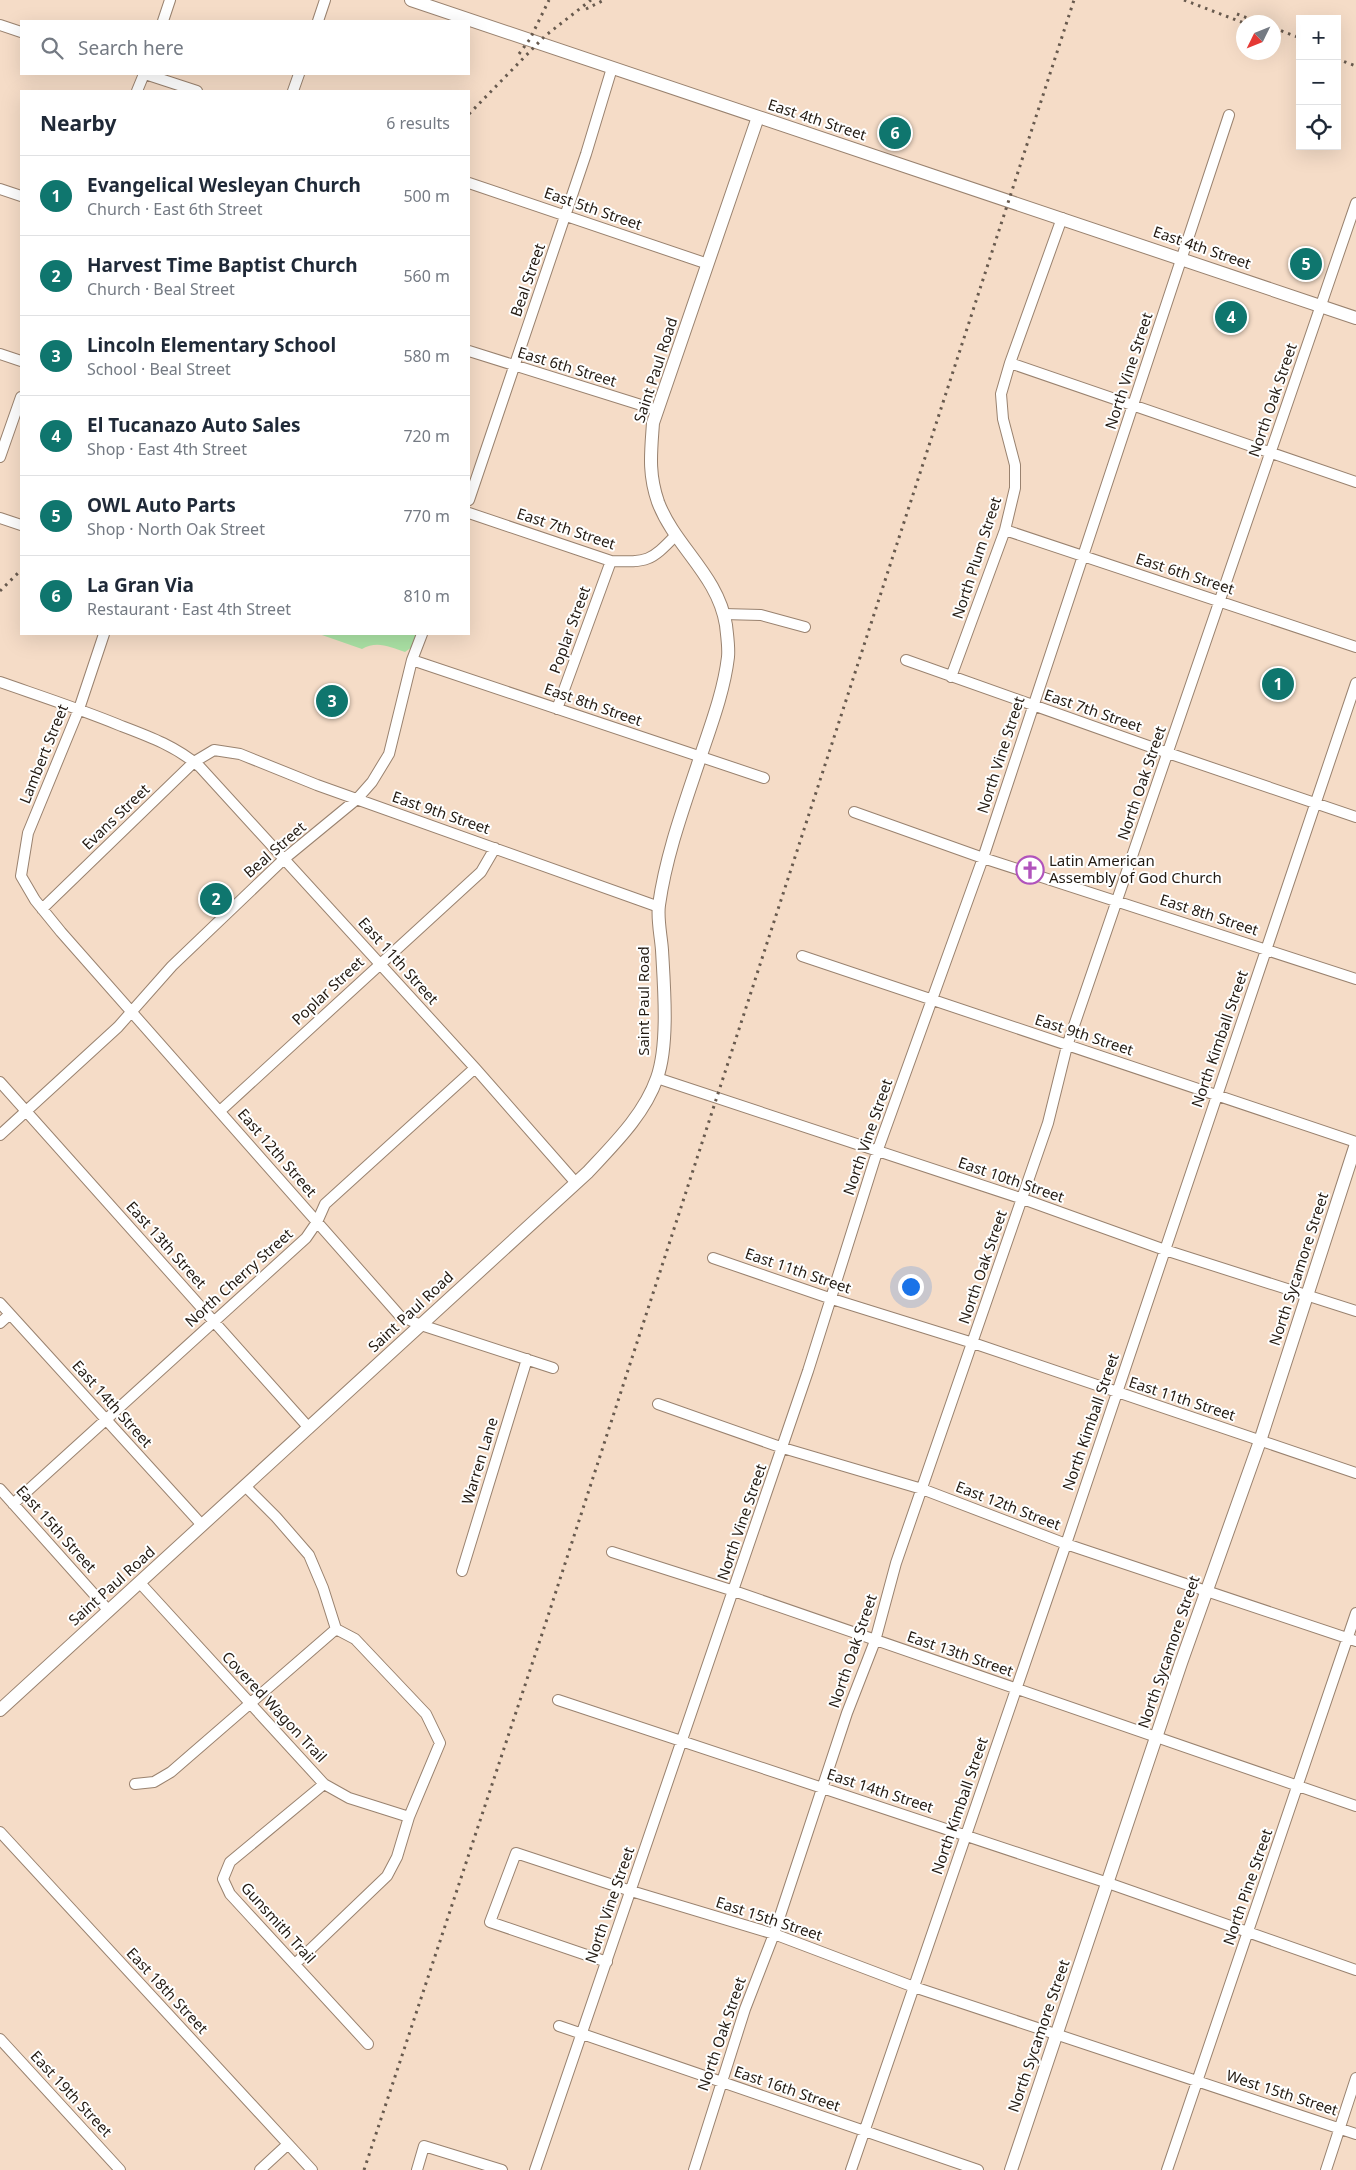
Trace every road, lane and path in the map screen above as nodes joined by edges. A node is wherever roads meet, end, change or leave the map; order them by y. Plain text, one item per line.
1 (170, 0) edge
2 (325, 0) edge
3 (411, 0) edge
4 (163, 20) edge
5 (318, 20) edge
6 (0, 25) edge
7 (20, 32) edge
8 (612, 68) junction
9 (145, 75) edge
10 (148, 75) edge
11 (299, 75) edge
12 (137, 90) edge
13 (194, 90) edge
14 (293, 90) edge
15 (1229, 115) dead end
16 (758, 117) junction
17 (470, 183) edge
18 (0, 189) edge
19 (20, 196) edge
20 (1356, 203) edge
21 (565, 216) junction
22 (1062, 218) junction
23 (1182, 258) junction
24 (708, 264) junction
25 (1321, 306) junction
26 (1356, 318) edge
27 (470, 351) edge
28 (0, 354) edge
29 (20, 361) edge
30 (1010, 363) junction
31 (514, 367) junction
32 (20, 400) edge
33 (1133, 405) junction
34 (657, 410) junction
35 (1270, 452) junction
36 (0, 457) edge
37 (1356, 482) edge
38 (470, 497) edge
39 (470, 513) edge
40 (0, 518) edge
41 (20, 525) edge
42 (1005, 530) junction
43 (676, 535) junction
44 (1082, 556) junction
45 (611, 561) junction
46 (1220, 601) junction
47 (723, 614) junction
48 (805, 627) dead end
49 (104, 635) edge
50 (422, 635) edge
51 (1356, 647) edge
52 (412, 660) junction
53 (906, 660) dead end
54 (951, 677) junction
55 (0, 682) edge
56 (1356, 683) edge
57 (1033, 706) junction
58 (79, 709) junction
59 (557, 709) junction
60 (214, 750) joint
61 (1168, 753) junction
62 (700, 757) junction
63 (194, 762) junction
64 (764, 778) dead end
65 (357, 799) junction
66 (1315, 803) junction
67 (854, 812) dead end
68 (1356, 817) edge
69 (496, 848) junction
70 (983, 858) junction
71 (284, 859) junction
72 (27, 887) joint
73 (1117, 901) junction
74 (658, 907) junction
75 (42, 909) junction
76 (1266, 949) junction
77 (802, 956) dead end
78 (380, 964) junction
79 (1356, 979) edge
80 (932, 1001) junction
81 (132, 1011) junction
82 (1067, 1046) junction
83 (475, 1068) junction
84 (657, 1078) junction
85 (0, 1082) edge
86 (1217, 1096) junction
87 (27, 1111) junction
88 (220, 1111) junction
89 (0, 1135) edge
90 (1356, 1143) edge
91 (877, 1152) junction
92 (576, 1183) junction
93 (1023, 1199) junction
94 (317, 1222) junction
95 (1165, 1250) junction
96 (713, 1258) dead end
97 (1308, 1294) junction
98 (832, 1299) junction
99 (0, 1303) edge
100 (1356, 1311) edge
101 (10, 1314) junction
102 (214, 1321) junction
103 (0, 1323) edge
104 (421, 1325) junction
105 (973, 1343) junction
106 (527, 1360) junction
107 (553, 1368) dead end
108 (1116, 1393) junction
109 (658, 1404) dead end
110 (106, 1419) junction
111 (309, 1428) junction
112 (1260, 1441) junction
113 (783, 1448) junction
114 (1356, 1473) edge
115 (245, 1486) junction
116 (0, 1489) edge
117 (922, 1489) junction
118 (13, 1504) junction
119 (202, 1525) junction
120 (1066, 1544) junction
121 (612, 1552) dead end
122 (462, 1571) dead end
123 (140, 1582) junction
124 (1207, 1591) junction
125 (734, 1592) junction
126 (109, 1611) junction
127 (1356, 1612) edge
128 (336, 1629) junction
129 (1352, 1639) edge
130 (875, 1641) junction
131 (1016, 1690) junction
132 (558, 1700) dead end
133 (251, 1704) junction
134 (0, 1710) edge
135 (1157, 1736) junction
136 (682, 1741) junction
137 (135, 1784) dead end
138 (324, 1784) junction
139 (1298, 1786) junction
140 (823, 1788) junction
141 (1356, 1806) edge
142 (409, 1817) junction
143 (0, 1832) edge
144 (966, 1836) junction
145 (1108, 1883) junction
146 (631, 1891) junction
147 (1248, 1933) junction
148 (774, 1934) junction
149 (606, 1962) junction
150 (295, 1964) junction
151 (1356, 1970) edge
152 (914, 1987) junction
153 (559, 2026) dead end
154 (582, 2034) junction
155 (1057, 2035) junction
156 (0, 2039) edge
157 (368, 2044) dead end
158 (1356, 2078) edge
159 (1198, 2081) junction
160 (721, 2083) junction
161 (1340, 2128) junction
162 (865, 2131) junction
163 (1356, 2134) edge
164 (287, 2145) junction
165 (120, 2170) edge
166 (260, 2170) edge
167 (312, 2170) edge
168 (417, 2170) edge
169 (502, 2170) edge
170 (535, 2170) edge
171 (694, 2170) edge
172 (851, 2170) edge
173 (978, 2170) edge
174 (1011, 2170) edge
175 (1167, 2170) edge
176 (1326, 2170) edge

1 - 4 street
2 - 5 street
3 - 8 main road, East 4th Street
6 - 7 street
8 - 16 main road, East 4th Street
8 - 21 street, Beal Street
9 - 12 street
10 - 13 street
11 - 14 street
15 - 23 street, North Vine Street
16 - 22 main road, East 4th Street
16 - 24 main road, Saint Paul Road
17 - 21 street, East 5th Street
18 - 19 street
20 - 25 street, North Oak Street
21 - 24 street, East 5th Street
21 - 31 street, Beal Street
22 - 23 main road, East 4th Street
22 - 30 street, North Plum Street
23 - 25 main road, East 4th Street
23 - 33 street, North Vine Street
24 - 34 main road, Saint Paul Road
25 - 26 main road, East 4th Street
25 - 35 street, North Oak Street
27 - 31 street, East 6th Street
28 - 29 street
30 - 33 street
30 - 42 street, North Plum Street
31 - 34 street, East 6th Street
31 - 38 street, Beal Street
32 - 36 street
33 - 35 street
33 - 44 street, North Vine Street
34 - 43 main road, Saint Paul Road
35 - 37 street
35 - 46 street, North Oak Street
39 - 45 street, East 7th Street
40 - 41 street
42 - 44 street, East 6th Street
42 - 54 street, North Plum Street
43 - 45 street, East 7th Street
43 - 47 main road, Saint Paul Road
44 - 46 street, East 6th Street
44 - 57 street, North Vine Street
45 - 59 street, Poplar Street
46 - 51 street, East 6th Street
46 - 61 street, North Oak Street
47 - 48 street
47 - 62 main road, Saint Paul Road
49 - 58 street, Lambert Street
50 - 52 street, Beal Street
52 - 59 street, East 8th Street
52 - 65 street, Beal Street
53 - 54 street, East 7th Street
54 - 57 street, East 7th Street
55 - 58 street
56 - 66 street, North Kimball Street
57 - 61 street, East 7th Street
57 - 70 street, North Vine Street
58 - 63 street
58 - 72 street, Lambert Street
59 - 62 street, East 8th Street
60 - 63 street, Evans Street
60 - 65 street, East 9th Street
61 - 66 street, East 7th Street
61 - 73 street, North Oak Street
62 - 64 street, East 8th Street
62 - 74 main road, Saint Paul Road
63 - 71 street, East 11th Street
63 - 75 street, Evans Street
65 - 69 street, East 9th Street
65 - 71 street, Beal Street
66 - 68 street, East 7th Street
66 - 76 street, North Kimball Street
67 - 70 street, East 8th Street
69 - 74 street, East 9th Street
69 - 78 street, Poplar Street
70 - 73 street, East 8th Street
70 - 80 street, North Vine Street
71 - 78 street, East 11th Street
71 - 81 street, Beal Street
72 - 75 street, East 12th Street
73 - 76 street, East 8th Street
73 - 82 street, North Oak Street
74 - 84 main road, Saint Paul Road
75 - 81 street, East 12th Street
76 - 79 street, East 8th Street
76 - 86 street, North Kimball Street
77 - 80 street, East 9th Street
78 - 83 street, East 11th Street
78 - 88 street, Poplar Street
80 - 82 street, East 9th Street
80 - 91 street, North Vine Street
81 - 87 street, Beal Street
81 - 88 street, East 12th Street
82 - 86 street, East 9th Street
82 - 93 street, North Oak Street
83 - 92 street, East 11th Street
83 - 94 street, North Cherry Street
84 - 91 street, East 10th Street
84 - 92 main road, Saint Paul Road
85 - 87 street, East 13th Street
86 - 90 street, East 9th Street
86 - 95 street, North Kimball Street
87 - 89 street, Beal Street
87 - 102 street, East 13th Street
88 - 94 street, East 12th Street
90 - 97 main road, North Sycamore Street
91 - 93 street, East 10th Street
91 - 98 street, North Vine Street
92 - 104 main road, Saint Paul Road
93 - 95 street, East 10th Street
93 - 105 street, North Oak Street
94 - 102 street, North Cherry Street
94 - 104 street, East 12th Street
95 - 97 street, East 10th Street
95 - 108 street, North Kimball Street
96 - 98 street, East 11th Street
97 - 100 street, East 10th Street
97 - 112 main road, North Sycamore Street
98 - 105 street, East 11th Street
98 - 113 street, North Vine Street
99 - 101 street, East 14th Street
101 - 103 street
101 - 110 street, East 14th Street
102 - 110 street, North Cherry Street
102 - 111 street, East 13th Street
104 - 106 street, East 12th Street
104 - 111 main road, Saint Paul Road
105 - 108 street, East 11th Street
105 - 117 street, North Oak Street
106 - 107 street, East 12th Street
106 - 122 street, Warren Lane
108 - 112 street, East 11th Street
108 - 120 street, North Kimball Street
109 - 113 street, East 12th Street
110 - 118 street, North Cherry Street
110 - 119 street, East 14th Street
111 - 115 main road, Saint Paul Road
112 - 114 street, East 11th Street
112 - 124 main road, North Sycamore Street
113 - 117 street, East 12th Street
113 - 125 street, North Vine Street
115 - 119 main road, Saint Paul Road
115 - 128 street
116 - 118 street, East 15th Street
117 - 120 street, East 12th Street
117 - 130 street, North Oak Street
118 - 126 street, East 15th Street
119 - 123 main road, Saint Paul Road
120 - 124 street, East 12th Street
120 - 131 street, North Kimball Street
121 - 125 street, East 13th Street
123 - 126 main road, Saint Paul Road
123 - 133 street, Covered Wagon Trail
124 - 129 street, East 12th Street
124 - 135 main road, North Sycamore Street
125 - 130 street, East 13th Street
125 - 136 street, North Vine Street
126 - 134 main road, Saint Paul Road
127 - 129 street, North Pine Street
128 - 133 street
128 - 142 street
129 - 139 street, North Pine Street
130 - 131 street, East 13th Street
130 - 140 street, North Oak Street
131 - 135 street, East 13th Street
131 - 144 street, North Kimball Street
132 - 136 street, East 14th Street
133 - 137 street
133 - 138 street, Covered Wagon Trail
135 - 139 street, East 13th Street
135 - 145 main road, North Sycamore Street
136 - 140 street, East 14th Street
136 - 146 street, North Vine Street
138 - 142 street, Covered Wagon Trail
138 - 150 street, Gunsmith Trail
139 - 141 street, East 13th Street
139 - 147 street, North Pine Street
140 - 144 street, East 14th Street
140 - 148 street, North Oak Street
142 - 150 street
143 - 164 street, East 18th Street
144 - 145 street, East 14th Street
144 - 152 street, North Kimball Street
145 - 147 street, East 14th Street
145 - 155 main road, North Sycamore Street
146 - 148 street, East 15th Street
146 - 149 street, North Vine Street
146 - 149 street, East 15th Street
147 - 151 street, East 14th Street
147 - 159 street, North Pine Street
148 - 152 street, East 15th Street
148 - 160 street, North Oak Street
149 - 154 street, North Vine Street
150 - 157 street, Gunsmith Trail
152 - 155 street, East 15th Street
152 - 162 street, North Kimball Street
153 - 154 street, East 16th Street
154 - 160 street, East 16th Street
154 - 170 street, North Vine Street
155 - 159 street, East 15th Street
155 - 174 main road, North Sycamore Street
156 - 165 street, East 19th Street
158 - 161 street
159 - 161 street, West 15th Street
159 - 175 street, North Pine Street
160 - 162 street, East 16th Street
160 - 171 street, North Oak Street
161 - 163 street, West 15th Street
161 - 176 street
162 - 172 street, North Kimball Street
162 - 173 street, East 16th Street
164 - 166 street
164 - 167 street, East 18th Street
168 - 169 street

